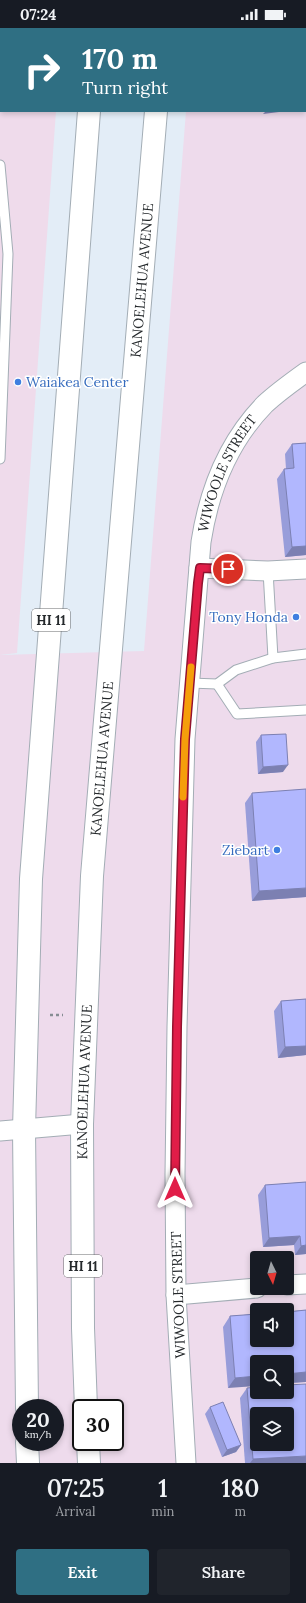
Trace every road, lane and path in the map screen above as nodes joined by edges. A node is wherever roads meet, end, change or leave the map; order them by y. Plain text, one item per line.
1 (89, 112) edge
2 (156, 112) edge
3 (0, 165) edge
4 (3, 352) edge
5 (306, 372) edge
6 (0, 459) edge
7 (200, 568) junction
8 (306, 569) edge
9 (268, 571) junction
10 (306, 654) edge
11 (272, 658) junction
12 (190, 684) junction
13 (217, 684) junction
14 (306, 710) edge
15 (46, 1015) dead end
16 (66, 1016) dead end
17 (82, 1124) junction
18 (24, 1129) junction
19 (0, 1131) edge
20 (306, 1284) edge
21 (294, 1285) edge
22 (250, 1289) edge
23 (176, 1295) junction
24 (27, 1399) edge
25 (86, 1399) edge
26 (28, 1451) edge
27 (88, 1451) edge
28 (28, 1463) edge
29 (89, 1463) edge
30 (186, 1463) edge

1 - 18 highway, HI 11
2 - 17 highway, KANOELEHUA AVENUE / HI 11
3 - 4 lane
4 - 6 lane
5 - 7 street, WIWOOLE STREET
7 - 9 street
7 - 12 street, WIWOOLE STREET
8 - 9 street
9 - 11 lane
10 - 11 lane
11 - 13 lane
12 - 13 lane
12 - 23 street, WIWOOLE STREET
13 - 14 lane
15 - 16 path
17 - 18 street
17 - 25 highway, KANOELEHUA AVENUE / HI 11
18 - 19 street
18 - 24 highway, HI 11
20 - 21 street
22 - 23 street
23 - 30 street, WIWOOLE STREET
26 - 28 highway
27 - 29 highway

